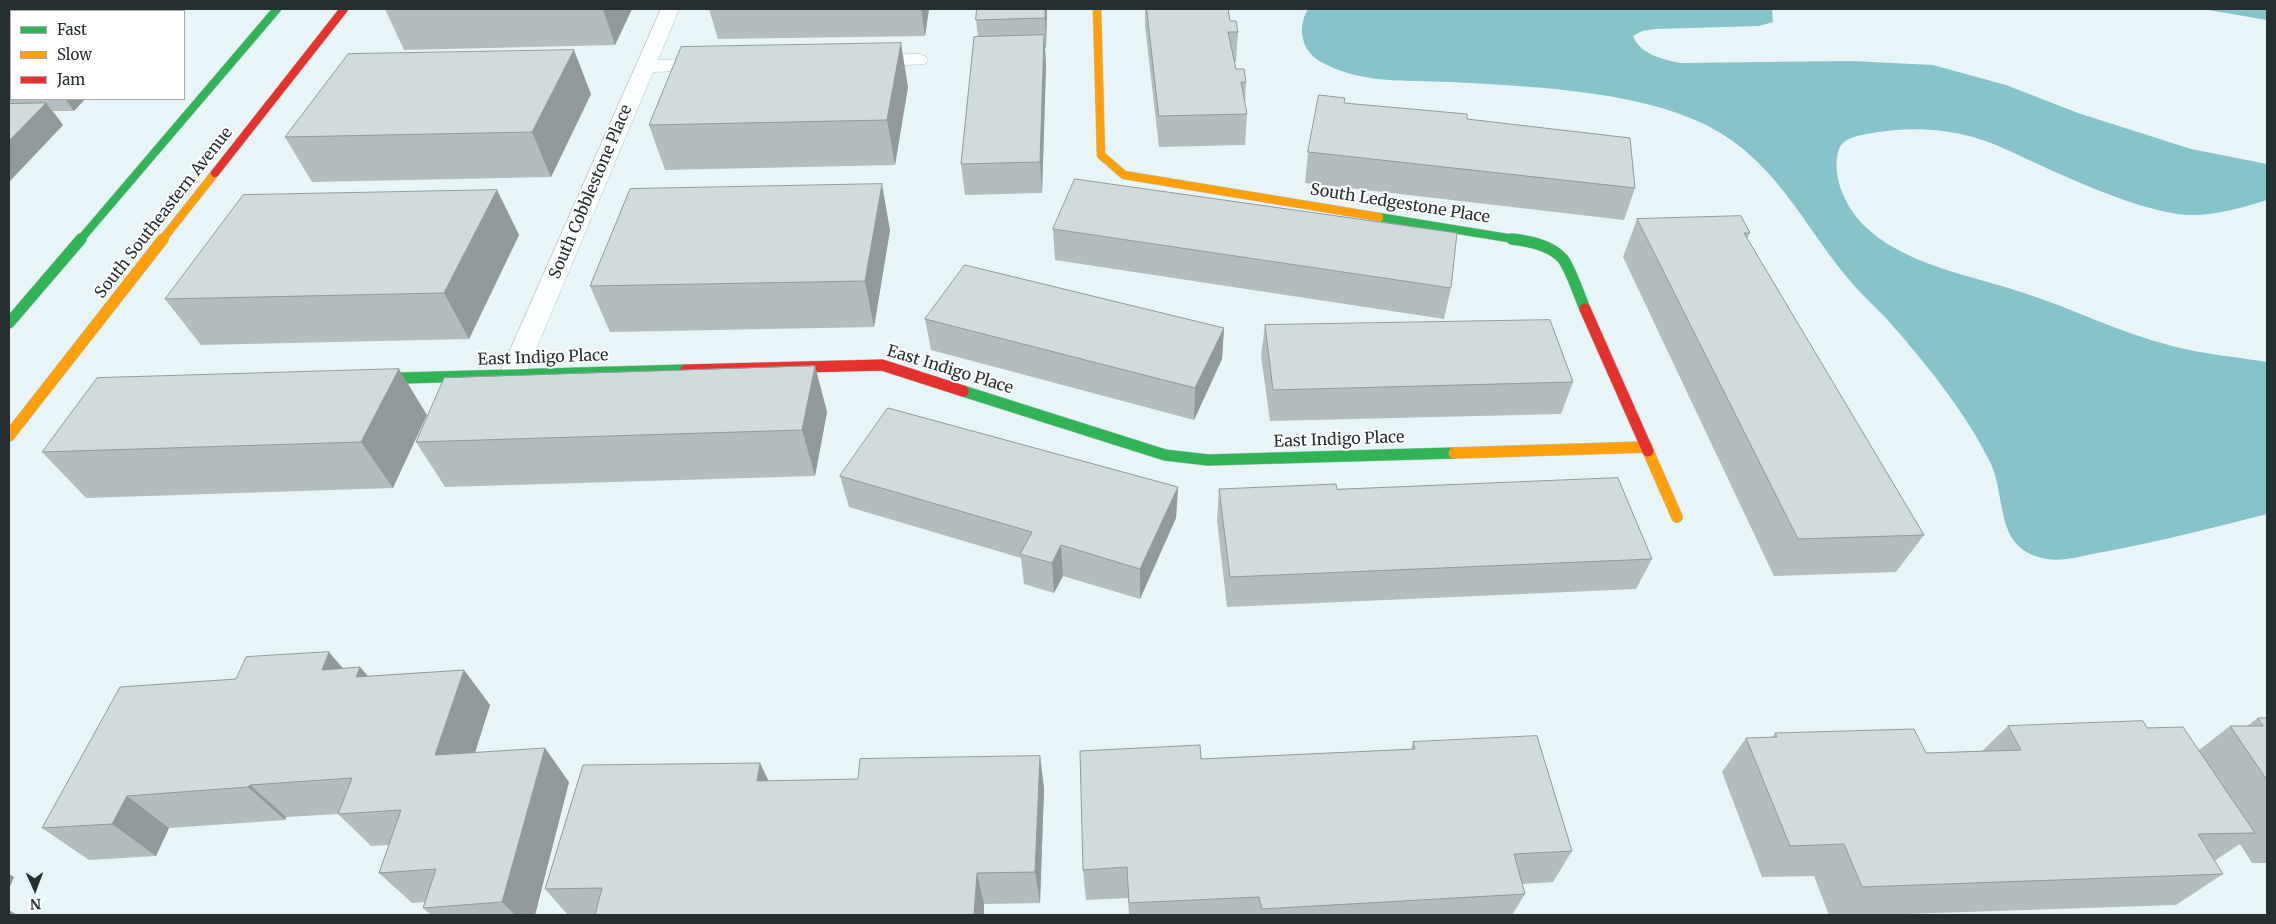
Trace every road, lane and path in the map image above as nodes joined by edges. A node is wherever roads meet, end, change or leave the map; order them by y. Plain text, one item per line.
1 (277, 9) edge
2 (344, 9) edge
3 (670, 9) edge
4 (1097, 9) edge
5 (918, 60) dead end
6 (850, 62) edge
7 (733, 64) edge
8 (645, 66) junction
9 (9, 323) edge
10 (512, 375) junction
11 (354, 380) edge
12 (9, 436) edge
13 (1647, 447) junction
14 (1677, 517) dead end

1 - 9 street
2 - 12 street, South Southeastern Avenue
3 - 8 street, South Cobblestone Place
4 - 13 street, South Ledgestone Place
5 - 6 street
7 - 8 street
8 - 10 street, South Cobblestone Place
10 - 11 street, East Indigo Place
10 - 13 street, East Indigo Place
13 - 14 street, South Ledgestone Place

